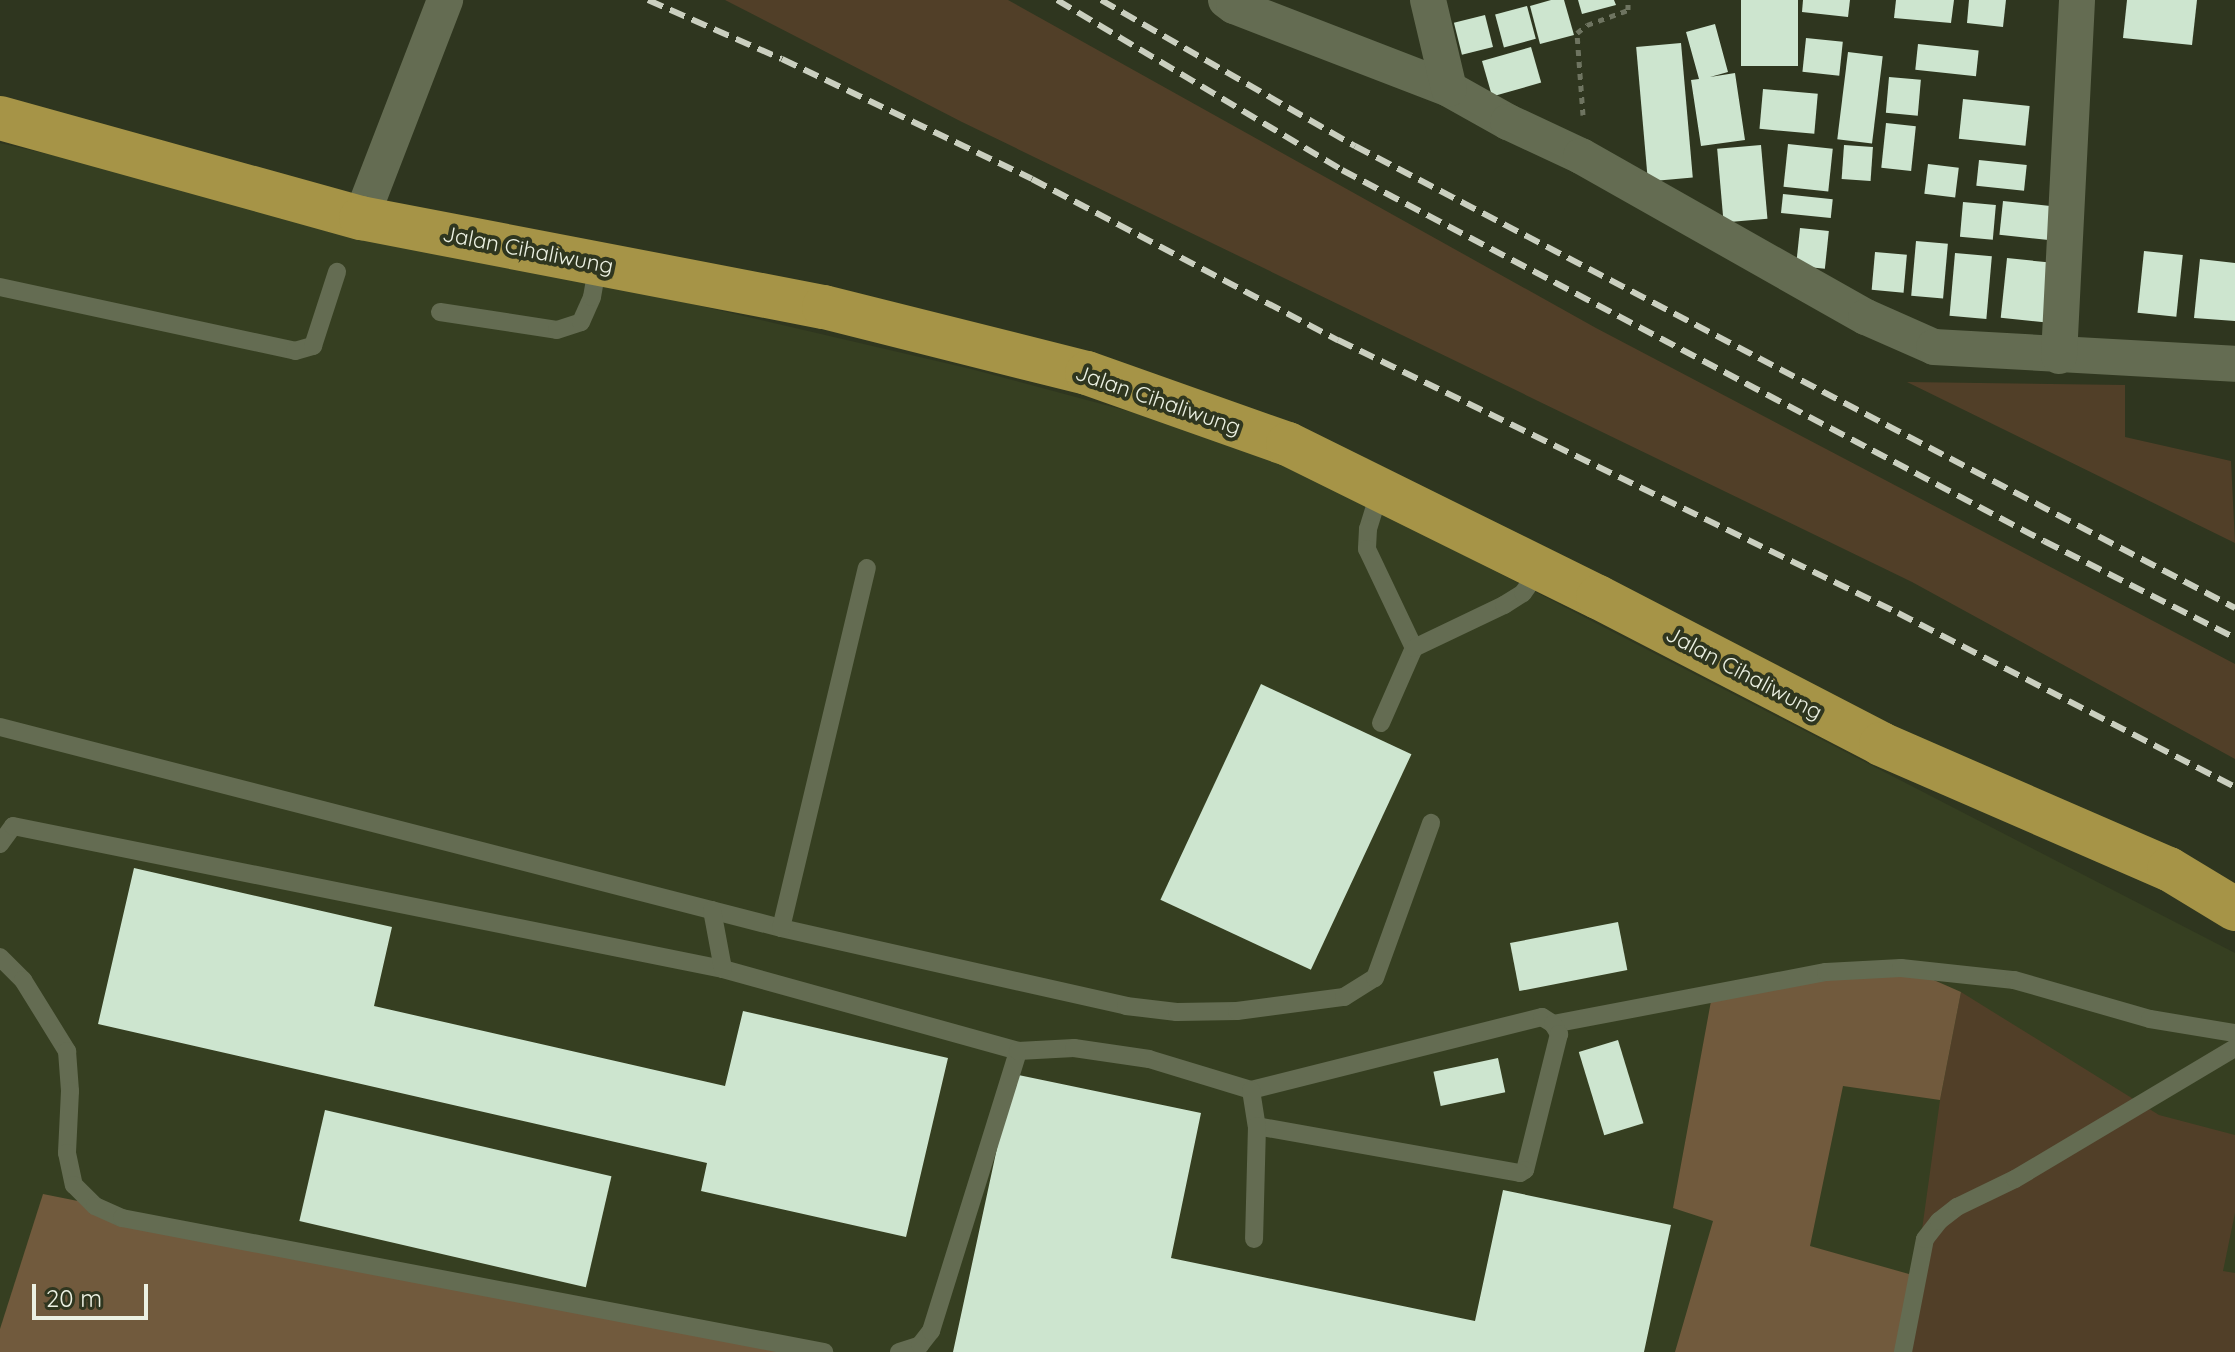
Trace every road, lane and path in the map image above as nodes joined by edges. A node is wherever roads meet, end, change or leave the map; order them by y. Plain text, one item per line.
1 (445, 0) edge
2 (1226, 0) edge
3 (1428, 0) edge
4 (1628, 0) edge
5 (2077, 0) edge
6 (1449, 89) junction
7 (0, 118) edge
8 (1581, 156) junction
9 (361, 218) junction
10 (598, 264) junction
11 (337, 272) dead end
12 (0, 287) edge
13 (440, 312) dead end
14 (2059, 356) junction
15 (2235, 364) edge
16 (1380, 490) junction
17 (867, 568) dead end
18 (1539, 570) junction
19 (1414, 648) junction
20 (1381, 723) dead end
21 (0, 727) edge
22 (1431, 823) dead end
23 (0, 844) edge
24 (2235, 909) edge
25 (712, 910) junction
26 (781, 928) junction
27 (0, 957) edge
28 (723, 969) junction
29 (1553, 1024) junction
30 (2235, 1033) edge
31 (2235, 1048) edge
32 (1018, 1051) junction
33 (1251, 1090) junction
34 (1257, 1126) junction
35 (1254, 1239) dead end
36 (824, 1352) edge
37 (899, 1352) edge
38 (1903, 1352) edge

1 - 9 street
2 - 6 street
3 - 6 street
4 - 8 path
5 - 14 street
6 - 8 street
7 - 9 highway, Jalan Cihaliwung
8 - 14 street
9 - 10 highway, Jalan Cihaliwung
10 - 13 lane
10 - 16 highway, Jalan Cihaliwung
11 - 12 lane
14 - 15 street
16 - 18 highway, Jalan Cihaliwung
16 - 19 lane
17 - 26 lane
18 - 19 lane
18 - 24 highway, Jalan Cihaliwung
19 - 20 lane
21 - 25 lane
22 - 26 lane
23 - 28 lane
25 - 26 lane
25 - 28 lane
27 - 36 lane
28 - 32 lane
29 - 30 lane
29 - 33 lane
29 - 34 lane
31 - 38 lane
32 - 33 lane
32 - 37 lane
33 - 34 lane
34 - 35 lane

